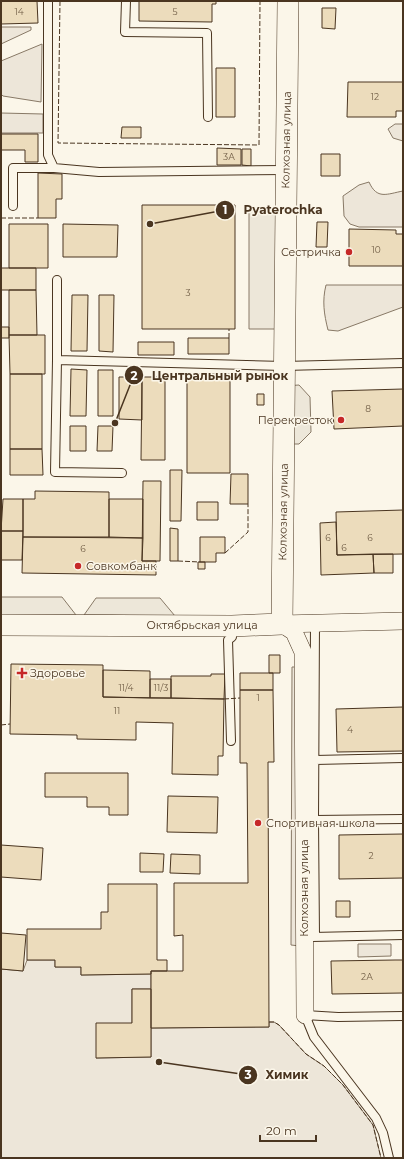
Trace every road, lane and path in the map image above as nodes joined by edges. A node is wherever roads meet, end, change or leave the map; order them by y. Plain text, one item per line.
1 (48, 1) edge
2 (126, 1) edge
3 (288, 1) edge
4 (208, 117) dead end
5 (54, 168) junction
6 (286, 170) junction
7 (13, 206) dead end
8 (57, 280) dead end
9 (56, 360) junction
10 (403, 363) edge
11 (284, 366) junction
12 (122, 474) dead end
13 (403, 621) edge
14 (314, 622) junction
15 (282, 624) junction
16 (1, 625) edge
17 (232, 626) junction
18 (231, 741) dead end
19 (403, 758) edge
20 (315, 760) junction
21 (403, 819) edge
22 (314, 820) junction
23 (403, 935) edge
24 (310, 937) junction
25 (305, 1015) junction
26 (403, 1016) edge
27 (389, 1158) edge

1 - 5 lane
2 - 4 lane
3 - 6 street, Колхозная улица
5 - 6 lane
5 - 7 lane
6 - 11 street, Колхозная улица
8 - 9 lane
9 - 11 lane
9 - 12 lane
10 - 11 lane
11 - 15 street, Колхозная улица
13 - 14 street, Октябрьская улица
14 - 15 street, Октябрьская улица
14 - 20 lane
15 - 17 street, Октябрьская улица
15 - 24 street, Колхозная улица
16 - 17 street, Октябрьская улица
17 - 18 lane
19 - 20 lane
20 - 22 lane
21 - 22 lane
22 - 24 lane
23 - 24 lane
24 - 25 street, Колхозная улица
25 - 26 lane
25 - 27 lane

